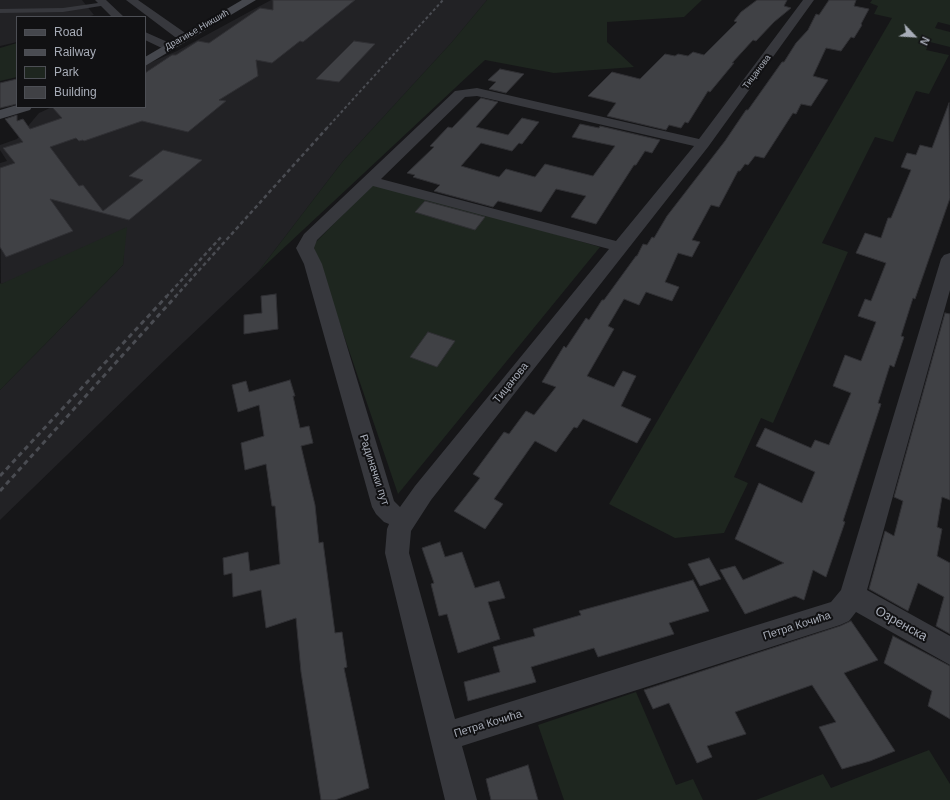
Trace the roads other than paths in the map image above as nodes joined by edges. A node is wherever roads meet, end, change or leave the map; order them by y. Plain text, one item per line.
1 (131, 0) edge
2 (250, 0) edge
3 (809, 0) edge
4 (102, 2) edge
5 (0, 11) edge
6 (42, 11) junction
7 (0, 16) edge
8 (117, 16) edge
9 (146, 36) edge
10 (185, 37) junction
11 (168, 47) junction
12 (146, 61) edge
13 (21, 108) edge
14 (0, 114) edge
15 (703, 144) junction
16 (371, 181) junction
17 (620, 247) junction
18 (950, 259) edge
19 (404, 520) junction
20 (852, 596) junction
21 (950, 651) edge
22 (445, 737) junction
23 (461, 800) edge

1 - 10 street
2 - 10 street, Драгиње Никшић
3 - 15 street, Тицанова
4 - 6 lane
4 - 8 street
5 - 6 lane
6 - 7 lane
9 - 11 street
10 - 11 street, Драгиње Никшић
11 - 12 street, Драгиње Никшић
13 - 14 street
15 - 16 street
15 - 17 street, Тицанова
16 - 17 street
16 - 19 street, Радиначки пут
17 - 19 street, Тицанова
18 - 20 street, Петра Кочића
19 - 22 street
20 - 21 street, Озренска
20 - 22 street, Петра Кочића
22 - 23 street

